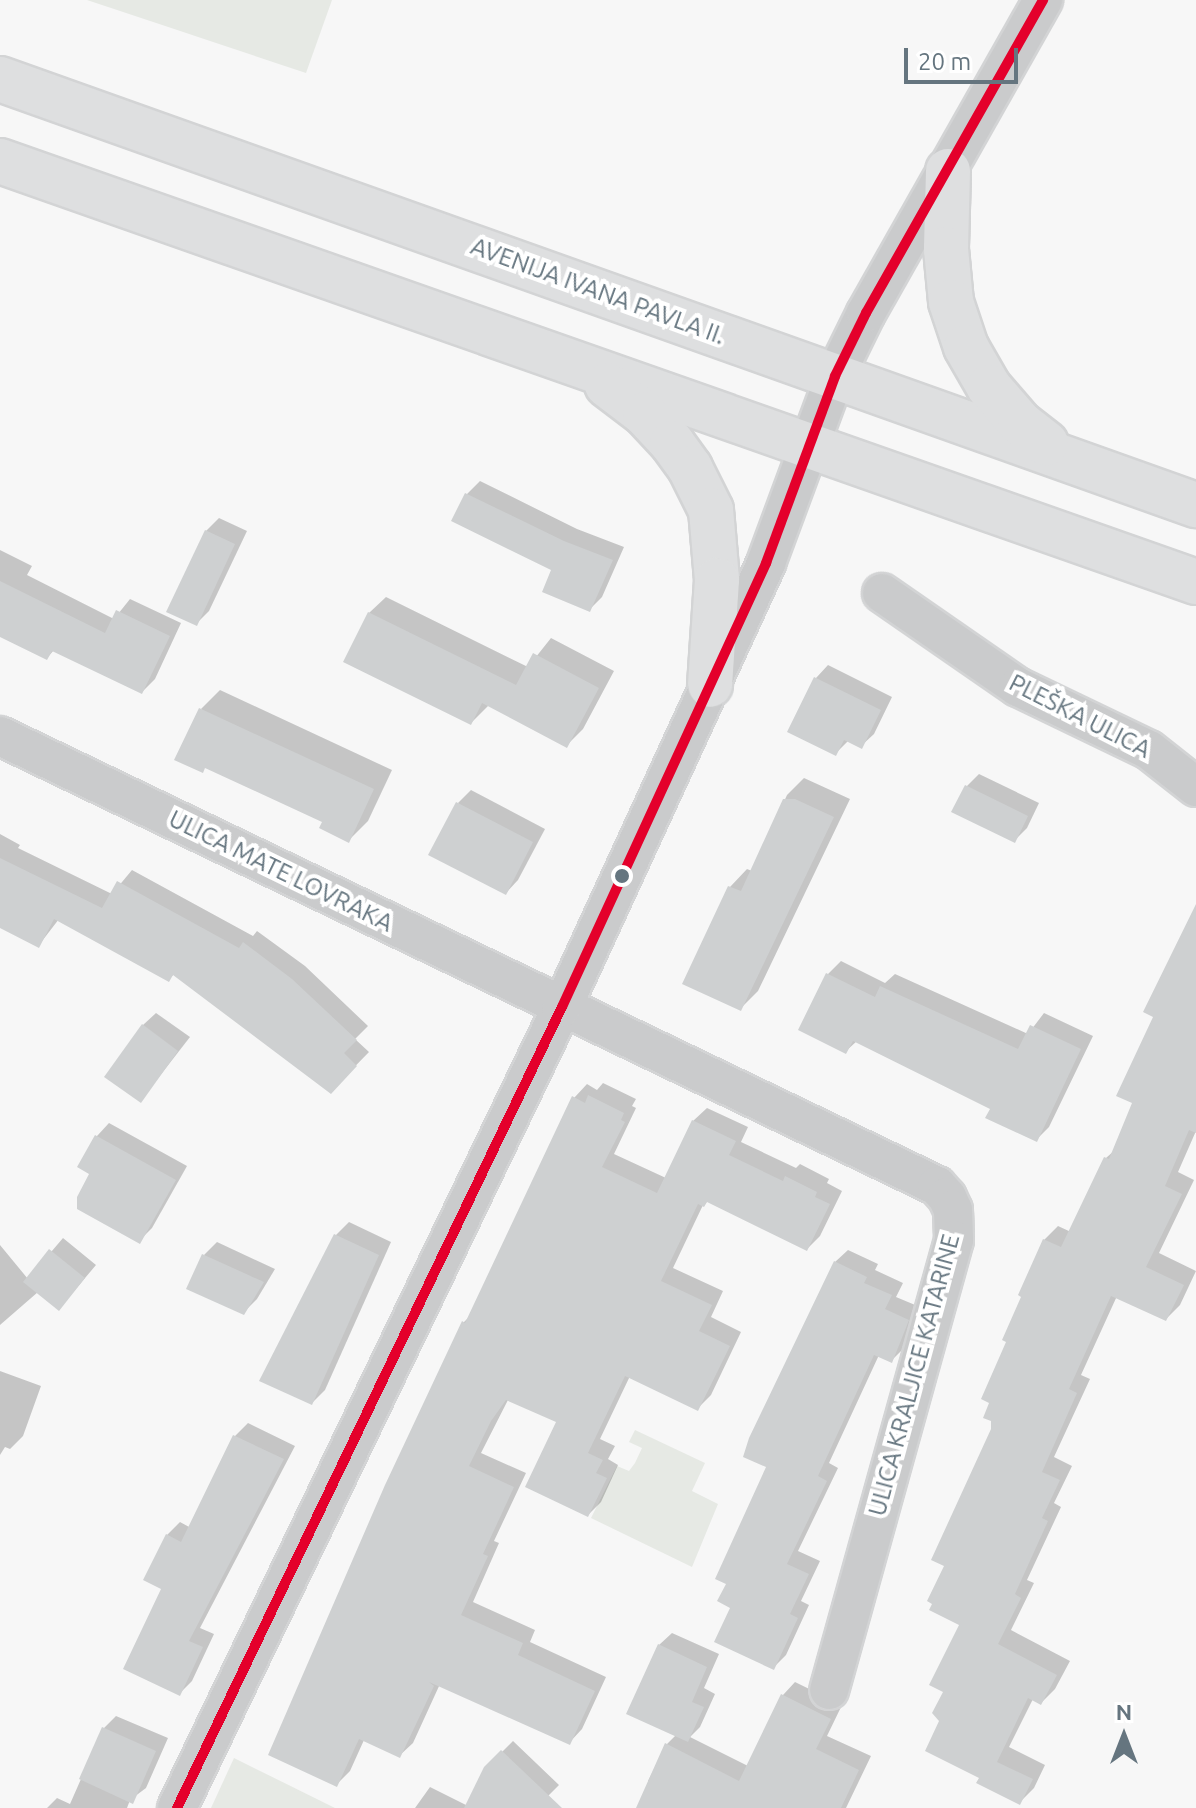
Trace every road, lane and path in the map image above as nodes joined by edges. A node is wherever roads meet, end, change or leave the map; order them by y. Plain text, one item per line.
1 (1043, 0) edge
2 (0, 79) edge
3 (0, 161) edge
4 (948, 171) junction
5 (580, 364) junction
6 (835, 376) junction
7 (810, 446) junction
8 (1067, 459) junction
9 (1196, 505) edge
10 (1196, 582) edge
11 (882, 593) dead end
12 (710, 685) junction
13 (0, 736) edge
14 (1196, 787) edge
15 (562, 1007) junction
16 (829, 1690) dead end
17 (177, 1808) edge

1 - 4 street
2 - 6 main road, AVENIJA IVANA PAVLA II.
3 - 5 main road
4 - 6 street
4 - 8 main road
5 - 7 main road
5 - 12 main road
6 - 7 street
6 - 8 main road, AVENIJA IVANA PAVLA II.
7 - 10 main road
7 - 12 street
8 - 9 main road, AVENIJA IVANA PAVLA II.
11 - 14 street, PLEŠKA ULICA
12 - 15 street
13 - 15 street, ULICA MATE LOVRAKA
15 - 16 street, ULICA KRALJICE KATARINE
15 - 17 street

